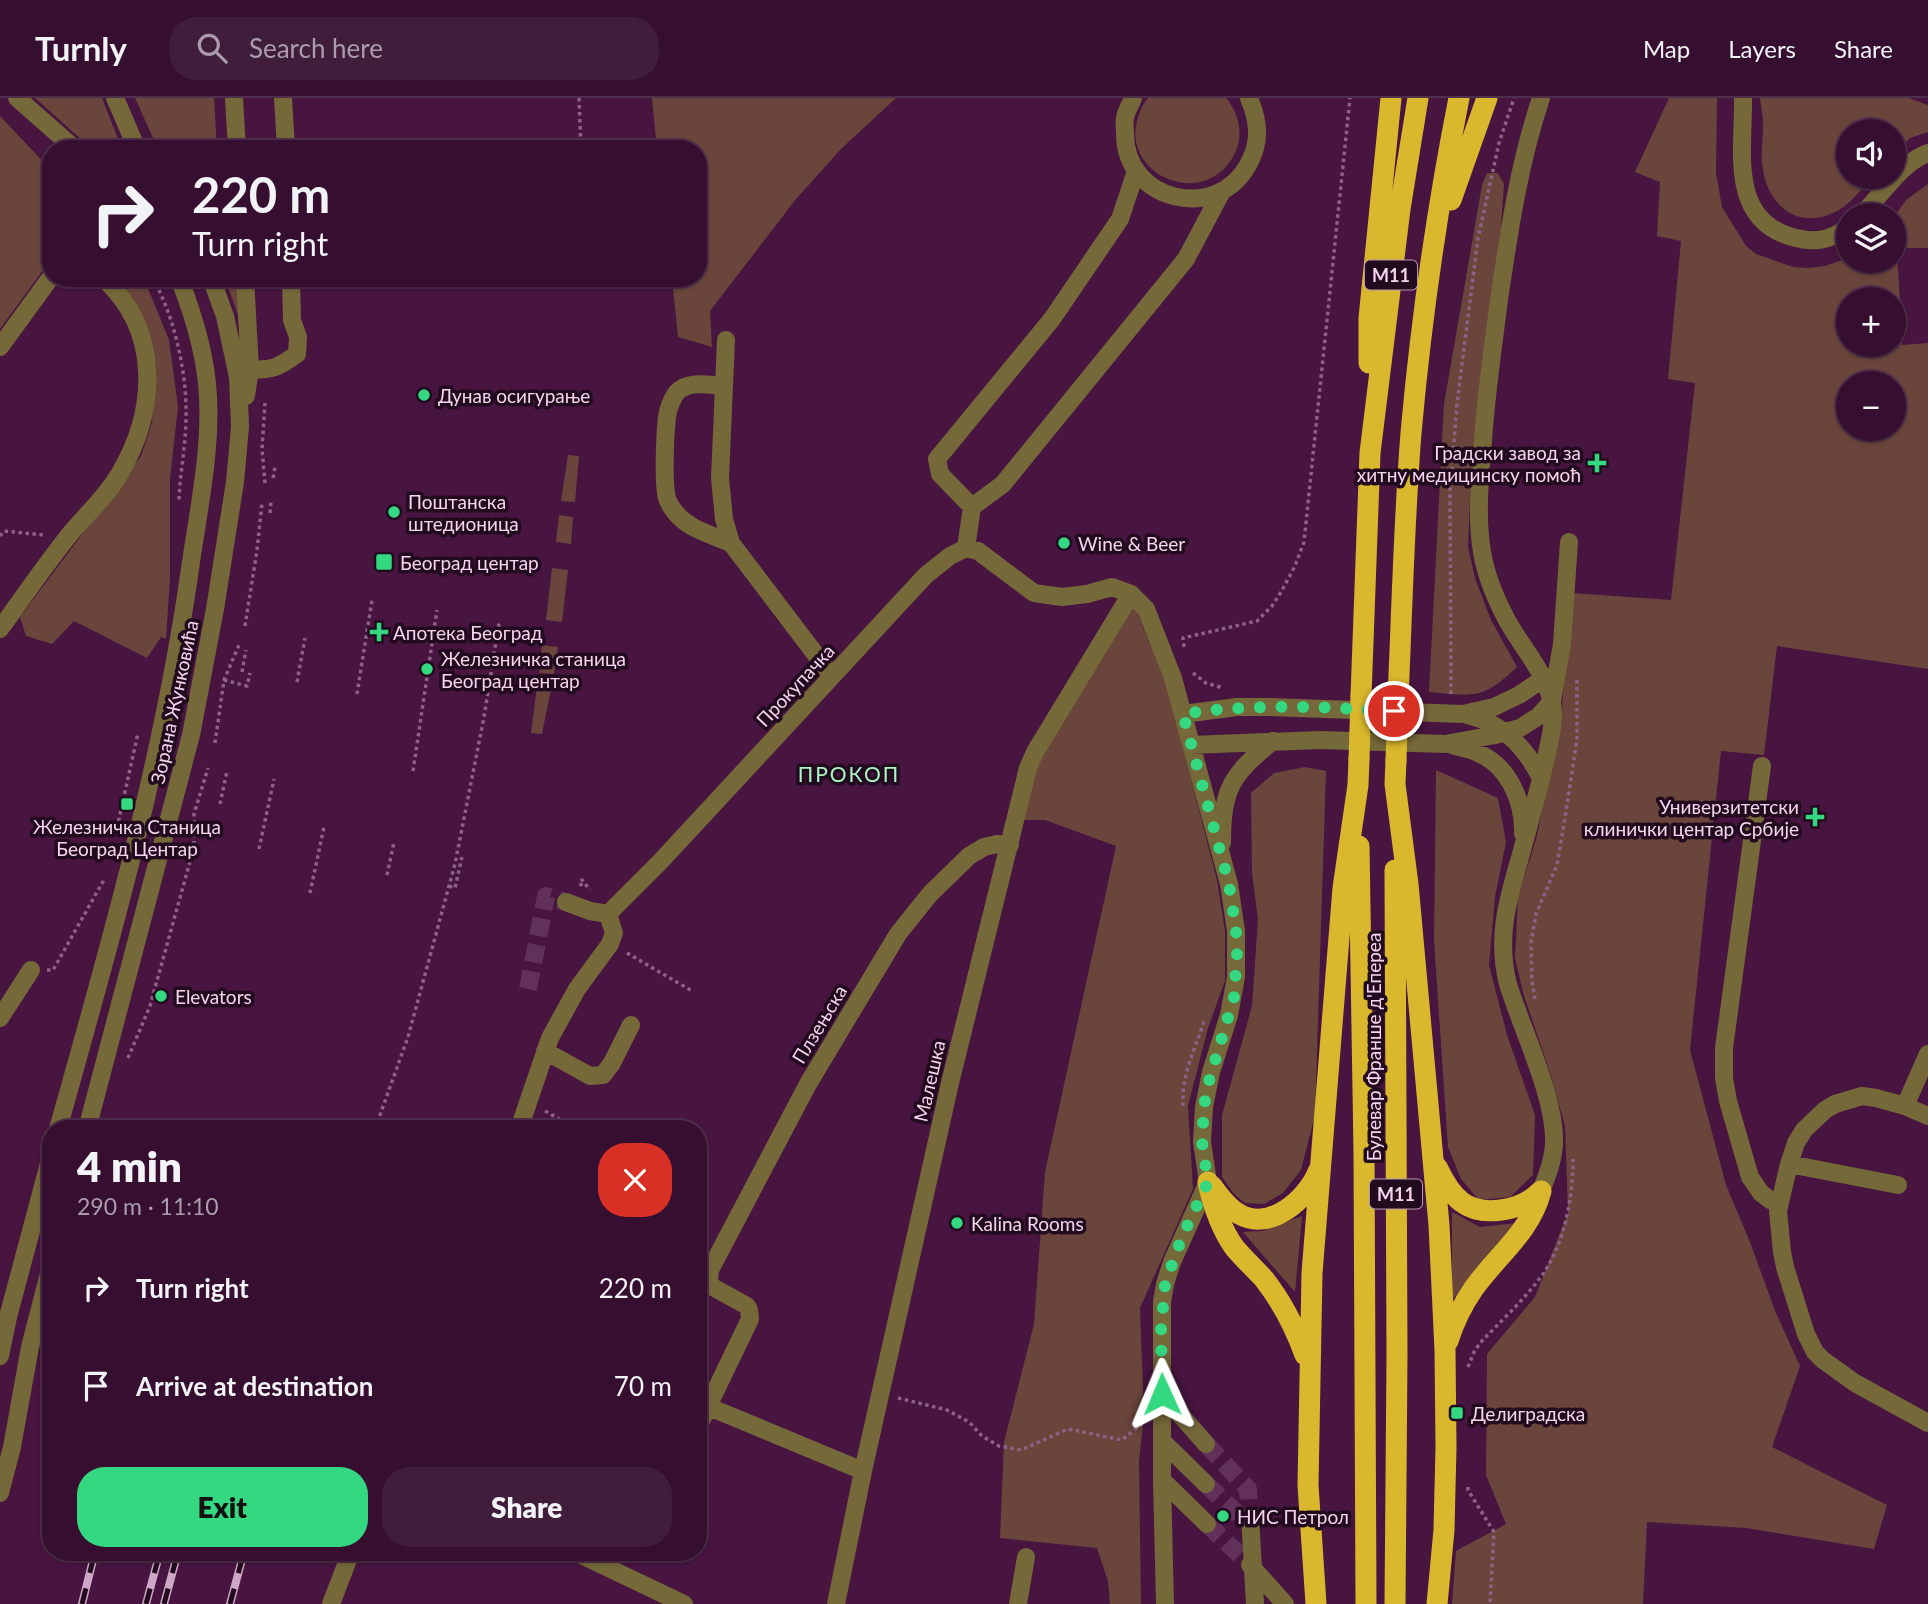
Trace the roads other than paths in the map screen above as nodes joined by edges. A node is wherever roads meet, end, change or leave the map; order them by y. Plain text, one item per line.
1 (17, 98) edge
2 (115, 98) edge
3 (234, 98) edge
4 (283, 98) edge
5 (1133, 98) edge
6 (1249, 98) edge
7 (1391, 98) edge
8 (1418, 98) edge
9 (1459, 98) edge
10 (1487, 98) edge
11 (1541, 98) edge
12 (1743, 98) edge
13 (65, 140) edge
14 (133, 140) edge
15 (236, 140) edge
16 (285, 140) edge
17 (1928, 153) edge
18 (1136, 171) junction
19 (1221, 193) junction
20 (1872, 203) edge
21 (1836, 234) edge
22 (1434, 248) junction
23 (44, 287) edge
24 (112, 287) edge
25 (184, 287) edge
26 (214, 287) edge
27 (245, 287) edge
28 (290, 287) edge
29 (726, 340) dead end
30 (0, 347) edge
31 (250, 369) junction
32 (724, 386) junction
33 (240, 427) junction
34 (1370, 453) junction
35 (972, 507) junction
36 (1569, 542) dead end
37 (731, 543) junction
38 (966, 548) junction
39 (1132, 594) junction
40 (0, 629) edge
41 (832, 676) junction
42 (1550, 679) junction
43 (1552, 701) junction
44 (1183, 714) junction
45 (1463, 714) junction
46 (1507, 733) junction
47 (1273, 741) junction
48 (1445, 744) junction
49 (1191, 745) junction
50 (1762, 766) dead end
51 (1541, 778) junction
52 (1395, 784) junction
53 (1358, 785) junction
54 (1010, 845) junction
55 (1523, 848) junction
56 (1223, 864) junction
57 (566, 902) tunnel mouth
58 (608, 914) junction
59 (31, 970) dead end
60 (0, 1018) edge
61 (631, 1025) dead end
62 (545, 1051) junction
63 (1928, 1054) edge
64 (1905, 1106) junction
65 (1928, 1116) edge
66 (60, 1120) edge
67 (89, 1120) edge
68 (522, 1120) edge
69 (1434, 1162) junction
70 (1789, 1164) junction
71 (1321, 1167) junction
72 (1208, 1182) junction
73 (1898, 1185) dead end
74 (1541, 1191) junction
75 (42, 1194) edge
76 (1779, 1203) junction
77 (42, 1301) edge
78 (1445, 1350) junction
79 (0, 1356) edge
80 (1309, 1367) junction
81 (1162, 1394) junction
82 (709, 1407) junction
83 (707, 1411) edge
84 (1928, 1423) edge
85 (1162, 1441) junction
86 (1206, 1444) tunnel mouth
87 (863, 1471) junction
88 (1161, 1480) junction
89 (1206, 1484) tunnel mouth
90 (0, 1493) edge
91 (1248, 1521) tunnel mouth
92 (1207, 1524) tunnel mouth
93 (1026, 1557) dead end
94 (348, 1561) edge
95 (594, 1561) edge
96 (1248, 1563) junction
97 (331, 1604) edge
98 (684, 1604) edge
99 (836, 1604) edge
100 (1018, 1604) edge
101 (1165, 1604) edge
102 (1255, 1604) edge
103 (1285, 1604) edge
104 (1316, 1604) edge
105 (1366, 1604) edge
106 (1395, 1604) edge
107 (1437, 1604) edge

1 - 13 street
2 - 14 street
3 - 15 street
4 - 16 street
5 - 18 street
6 - 19 street
7 - 34 highway
8 - 34 highway, M11
9 - 22 highway, M11
10 - 22 highway
11 - 42 street
12 - 21 street
17 - 20 street
18 - 19 street
18 - 35 street
19 - 35 street
22 - 52 highway, M11, bridge
23 - 30 street
24 - 40 street
25 - 66 street, Зорана Жунковића
26 - 33 street, Зорана Жунковића
27 - 31 street
28 - 31 street
29 - 32 street
31 - 33 street
32 - 37 street
32 - 37 street
33 - 67 street, Зорана Жунковића
34 - 53 highway, M11, bridge
35 - 38 street
36 - 42 street
37 - 41 street
38 - 39 street
38 - 41 street, Прокупачка
39 - 44 street
39 - 54 street, Малешка
41 - 58 street, Прокупачка
42 - 43 street
42 - 45 street
43 - 46 street
43 - 51 street
44 - 45 street
44 - 49 street
45 - 46 street
46 - 48 street
46 - 51 street
47 - 48 street
47 - 49 street
47 - 56 street
48 - 55 street
49 - 56 street
50 - 76 street
51 - 55 street
52 - 69 highway
52 - 106 highway, Булевар Франше д'Епереа / M11
53 - 71 highway
53 - 105 highway, Булевар Франше д'Епереа / M11
54 - 82 street, Плзењска
54 - 87 street, Малешка
55 - 74 street
56 - 72 street
57 - 58 street
58 - 62 street
59 - 60 street
61 - 62 street
62 - 68 street
63 - 64 street
64 - 65 street
64 - 70 street
69 - 74 highway
69 - 78 highway
70 - 73 street
70 - 76 street
71 - 72 highway
71 - 80 highway
72 - 80 highway
72 - 81 street
74 - 78 highway
75 - 79 street
76 - 84 street
77 - 90 street
78 - 107 highway
80 - 104 highway
81 - 85 street
81 - 86 street
82 - 83 street
82 - 87 street
85 - 88 street
85 - 89 street
87 - 99 street, Малешка
88 - 92 street
88 - 101 street
91 - 96 street
93 - 100 street
94 - 97 street
95 - 98 street
96 - 102 street
96 - 103 street

